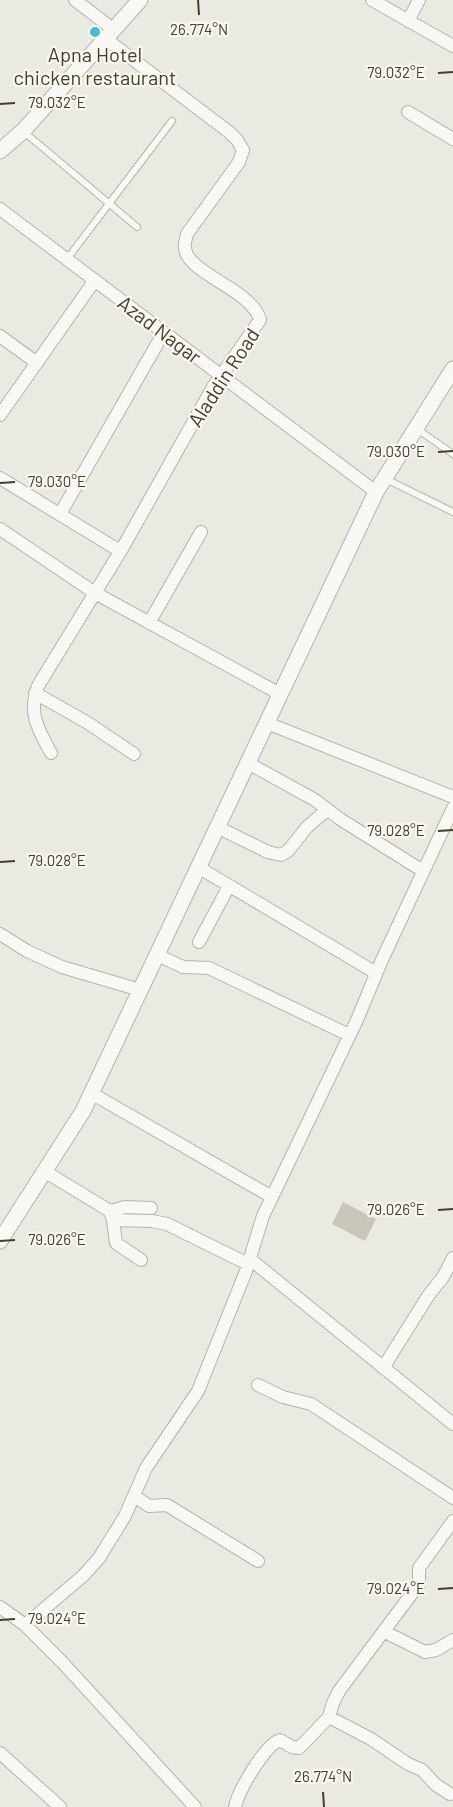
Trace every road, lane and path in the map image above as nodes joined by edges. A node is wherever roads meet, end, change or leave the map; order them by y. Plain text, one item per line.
1 (75, 0) edge
2 (140, 0) edge
3 (372, 0) edge
4 (419, 0) edge
5 (408, 21) junction
6 (110, 34) junction
7 (453, 46) edge
8 (408, 112) dead end
9 (172, 122) dead end
10 (23, 130) junction
11 (453, 139) edge
12 (0, 151) edge
13 (109, 204) junction
14 (0, 209) edge
15 (137, 227) dead end
16 (67, 260) junction
17 (95, 280) junction
18 (164, 332) junction
19 (0, 336) edge
20 (37, 363) junction
21 (453, 369) edge
22 (221, 375) junction
23 (0, 415) edge
24 (416, 428) junction
25 (453, 454) edge
26 (0, 478) edge
27 (385, 479) junction
28 (376, 492) junction
29 (453, 512) edge
30 (60, 514) junction
31 (0, 529) edge
32 (201, 532) dead end
33 (120, 552) junction
34 (95, 593) junction
35 (149, 623) junction
36 (35, 693) junction
37 (280, 694) junction
38 (267, 723) junction
39 (51, 753) dead end
40 (134, 754) dead end
41 (248, 763) junction
42 (453, 796) edge
43 (453, 808) edge
44 (327, 810) junction
45 (218, 827) junction
46 (198, 867) junction
47 (423, 871) junction
48 (229, 886) junction
49 (0, 934) edge
50 (199, 942) dead end
51 (157, 955) junction
52 (376, 973) junction
53 (140, 990) junction
54 (350, 1035) junction
55 (91, 1094) junction
56 (44, 1171) junction
57 (272, 1197) junction
58 (151, 1208) dead end
59 (112, 1216) junction
60 (0, 1241) edge
61 (453, 1258) edge
62 (141, 1260) dead end
63 (249, 1261) junction
64 (383, 1368) junction
65 (258, 1385) dead end
66 (453, 1424) edge
67 (134, 1496) junction
68 (453, 1498) edge
69 (453, 1521) edge
70 (258, 1561) dead end
71 (0, 1607) edge
72 (25, 1625) junction
73 (385, 1632) junction
74 (453, 1640) edge
75 (329, 1717) junction
76 (0, 1753) edge
77 (450, 1794) dead end
78 (60, 1807) edge
79 (195, 1807) edge
80 (235, 1807) edge

1 - 6 street
2 - 6 street
3 - 5 street
4 - 5 street
5 - 7 street
6 - 10 street
6 - 22 street, Aladdin Road
8 - 11 street
9 - 13 lane
10 - 12 street
10 - 13 lane
13 - 15 lane
13 - 16 lane
14 - 16 street, Azad Nagar
16 - 17 street, Azad Nagar
17 - 18 street, Azad Nagar
17 - 20 street
18 - 22 street, Azad Nagar
18 - 30 street
19 - 20 street
20 - 23 street
21 - 24 street
22 - 28 street, Azad Nagar
22 - 33 street, Aladdin Road
24 - 25 lane
24 - 27 street
26 - 30 street
27 - 28 street
27 - 29 lane
28 - 37 street
30 - 33 street
31 - 34 street
32 - 35 street
33 - 34 street, Aladdin Road
34 - 35 street
34 - 36 street, Aladdin Road
35 - 37 street
36 - 39 street, Aladdin Road
36 - 40 street
37 - 38 street
38 - 41 street
38 - 42 street
41 - 44 street
41 - 45 street
43 - 47 street
44 - 45 street
44 - 47 street
45 - 46 street
46 - 48 street
46 - 51 street
47 - 52 street
48 - 50 street
48 - 52 street
49 - 53 street
51 - 53 street
51 - 54 street
52 - 54 street
53 - 55 street
54 - 57 street
55 - 56 street
55 - 57 street
56 - 59 street
56 - 60 street
57 - 63 street
58 - 59 street
59 - 62 street
59 - 63 street
61 - 64 street
63 - 64 street
63 - 67 street
64 - 66 street
65 - 68 street
67 - 70 street
67 - 72 street
69 - 73 street
71 - 72 street
72 - 79 street
73 - 74 street
73 - 75 street
75 - 77 street
75 - 80 street
76 - 78 street

